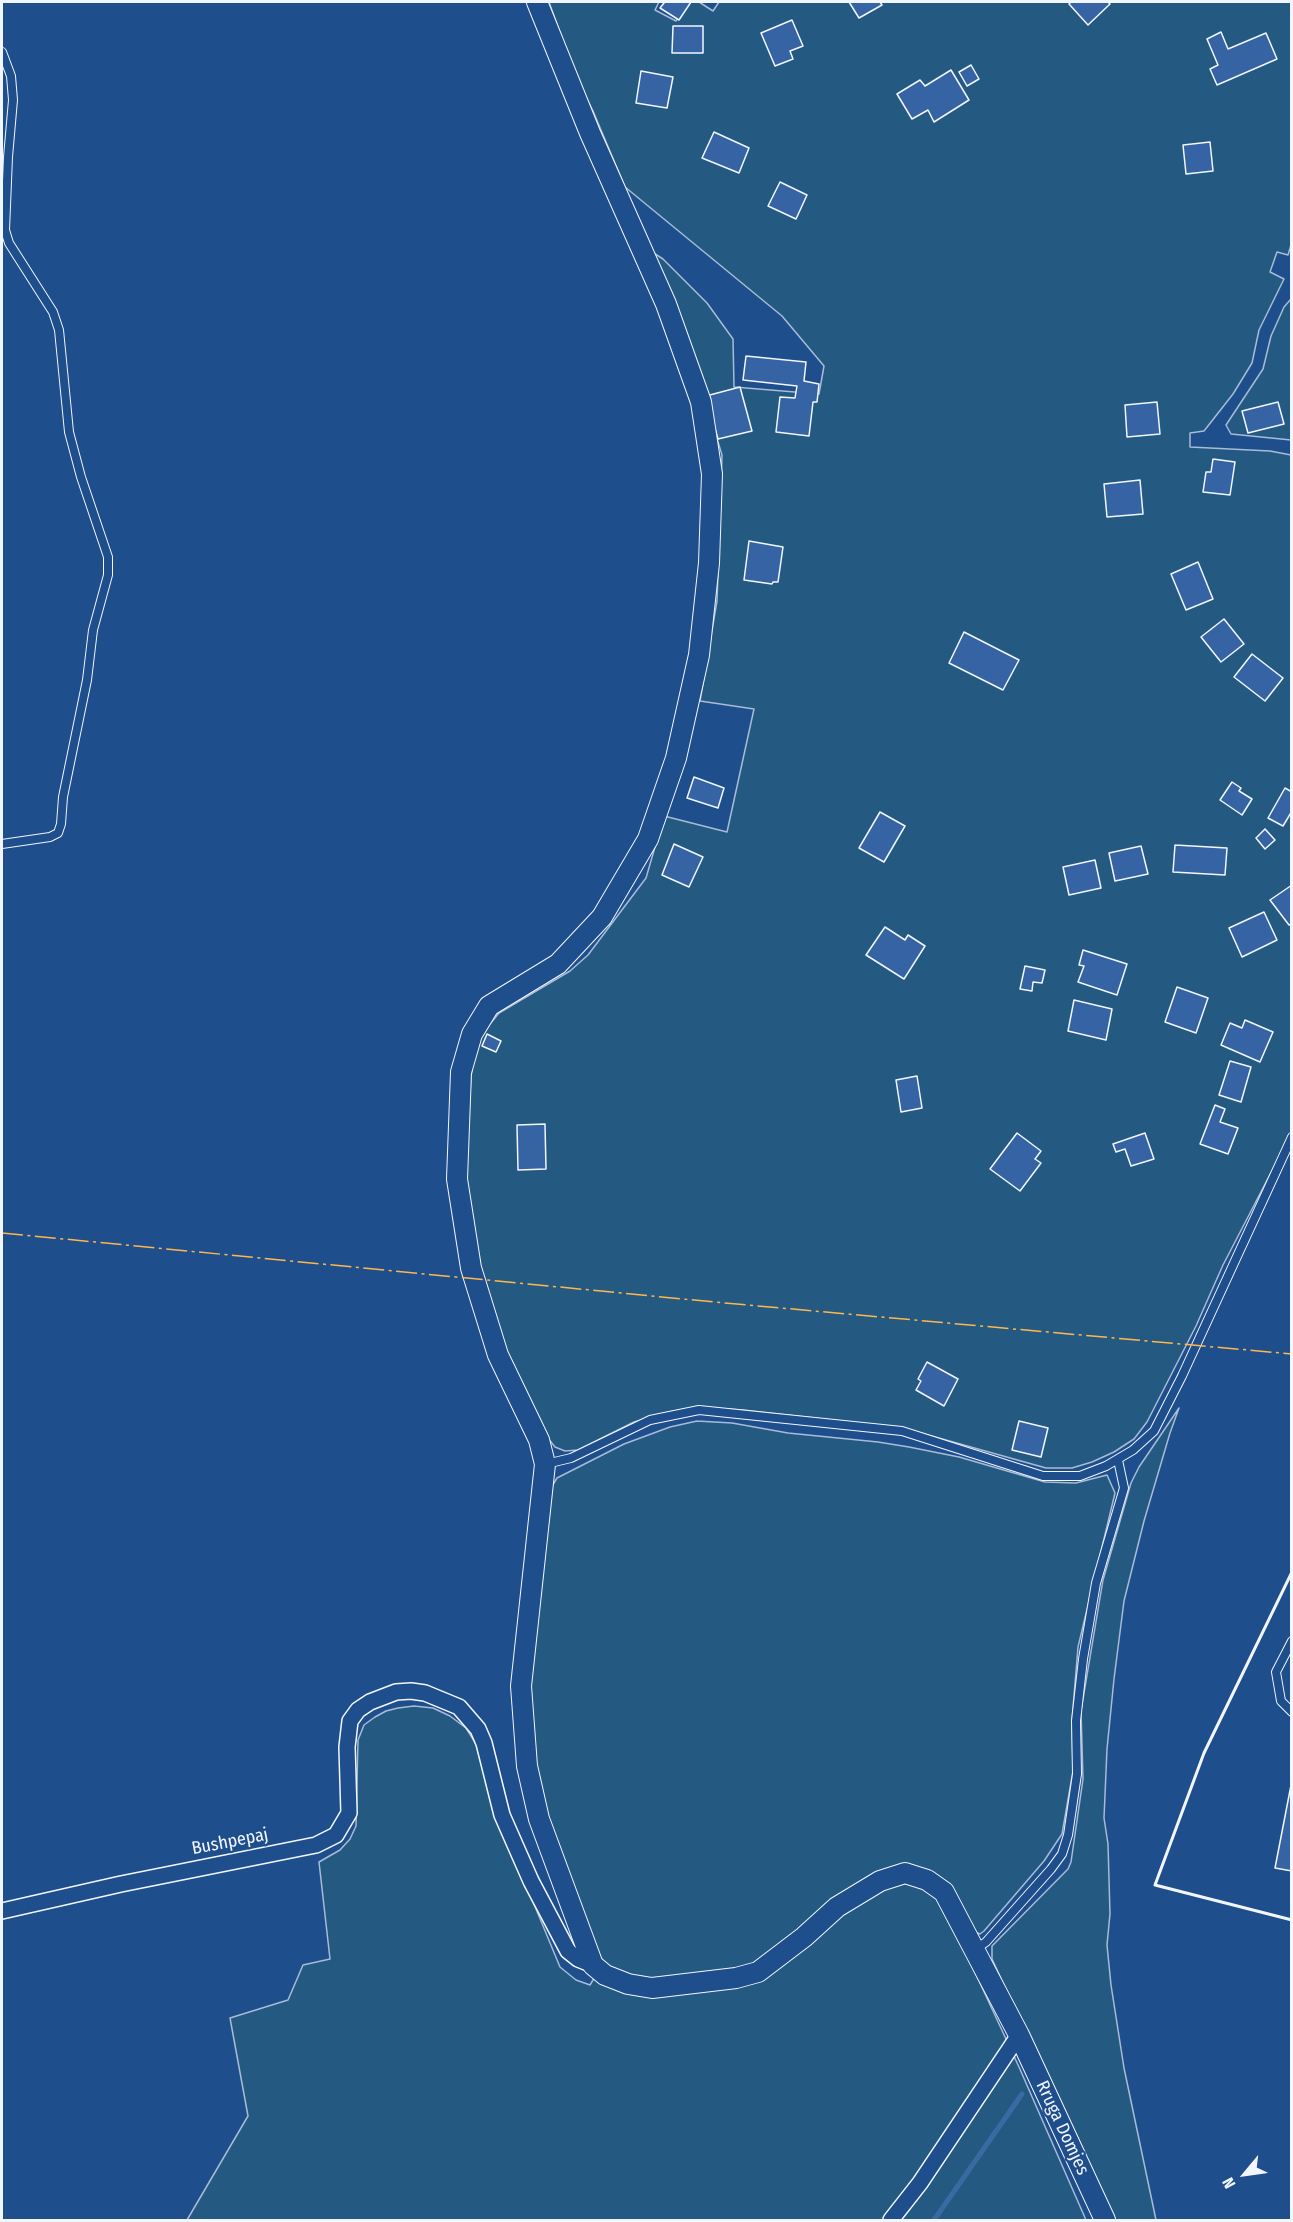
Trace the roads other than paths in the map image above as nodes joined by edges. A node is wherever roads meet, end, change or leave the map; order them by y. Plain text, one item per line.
1 (537, 2) edge
2 (2, 52) edge
3 (5, 245) edge
4 (2, 844) edge
5 (1292, 1137) edge
6 (1118, 1460) junction
7 (545, 1464) junction
8 (1292, 1641) edge
9 (1292, 1712) edge
10 (2, 1911) edge
11 (975, 1950) junction
12 (593, 1965) junction
13 (1019, 2035) junction
14 (891, 2220) edge
15 (1105, 2220) edge

1 - 7 street
2 - 3 lane
3 - 4 lane
5 - 6 lane
6 - 7 lane
6 - 11 lane
7 - 12 street
8 - 9 lane
10 - 12 street, Bushpepaj
11 - 12 street, Rruga Domjes
11 - 13 street, Rruga Domjes
13 - 14 street
13 - 15 street, Rruga Domjes

